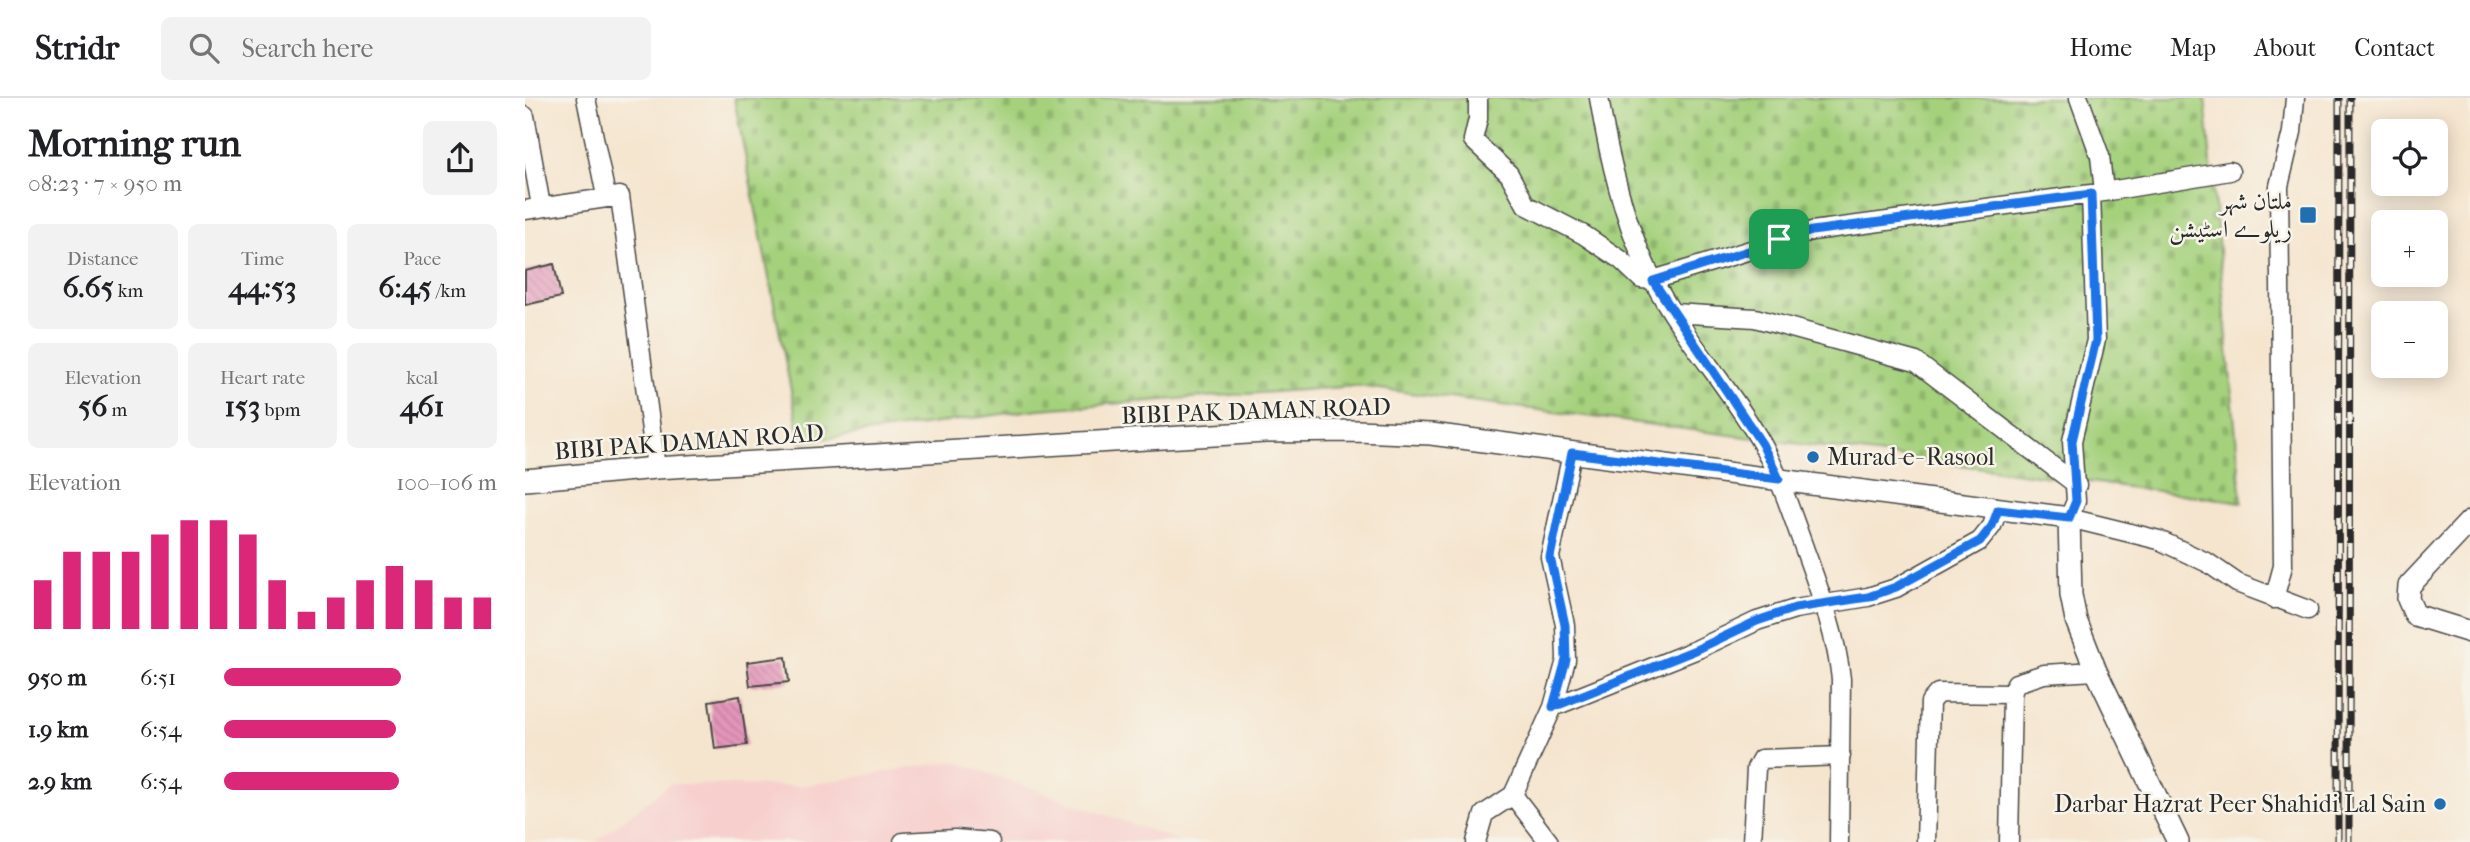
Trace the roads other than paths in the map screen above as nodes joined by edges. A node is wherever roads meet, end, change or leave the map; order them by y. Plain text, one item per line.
1 (586, 98) edge
2 (1478, 98) edge
3 (1598, 98) edge
4 (2079, 98) edge
5 (2295, 98) edge
6 (525, 116) edge
7 (2231, 171) dead end
8 (2098, 193) junction
9 (606, 196) junction
10 (533, 208) edge
11 (1653, 281) junction
12 (1674, 313) junction
13 (1572, 453) junction
14 (656, 468) junction
15 (1779, 479) junction
16 (525, 480) edge
17 (2077, 485) junction
18 (1998, 510) junction
19 (2069, 518) junction
20 (2470, 521) edge
21 (2274, 599) junction
22 (1823, 603) junction
23 (2308, 610) dead end
24 (2470, 632) edge
25 (2096, 671) junction
26 (2012, 694) junction
27 (1553, 707) junction
28 (1841, 756) junction
29 (1513, 795) junction
30 (903, 842) edge
31 (990, 842) edge
32 (1476, 842) edge
33 (1549, 842) edge
34 (1752, 842) edge
35 (1839, 842) edge
36 (1926, 842) edge
37 (2009, 842) edge
38 (2178, 842) edge

1 - 9 street
2 - 11 street
3 - 11 street
4 - 8 street
5 - 21 street
6 - 10 street
7 - 8 street
8 - 11 street
8 - 17 street
9 - 10 street
9 - 14 street
11 - 12 street
12 - 15 street
12 - 17 street
13 - 14 street, BIBI PAK DAMAN ROAD
13 - 15 street, BIBI PAK DAMAN ROAD
13 - 27 street
14 - 16 street, BIBI PAK DAMAN ROAD
15 - 18 street, BIBI PAK DAMAN ROAD
15 - 22 street
17 - 19 street
18 - 19 street, BIBI PAK DAMAN ROAD
18 - 22 street
19 - 21 street
19 - 25 street
20 - 24 street
21 - 23 street
22 - 27 street
22 - 28 street
25 - 26 street
25 - 38 street
26 - 36 street
26 - 37 street
27 - 29 street
28 - 34 street
28 - 35 street
29 - 32 street
29 - 33 street
30 - 31 street

